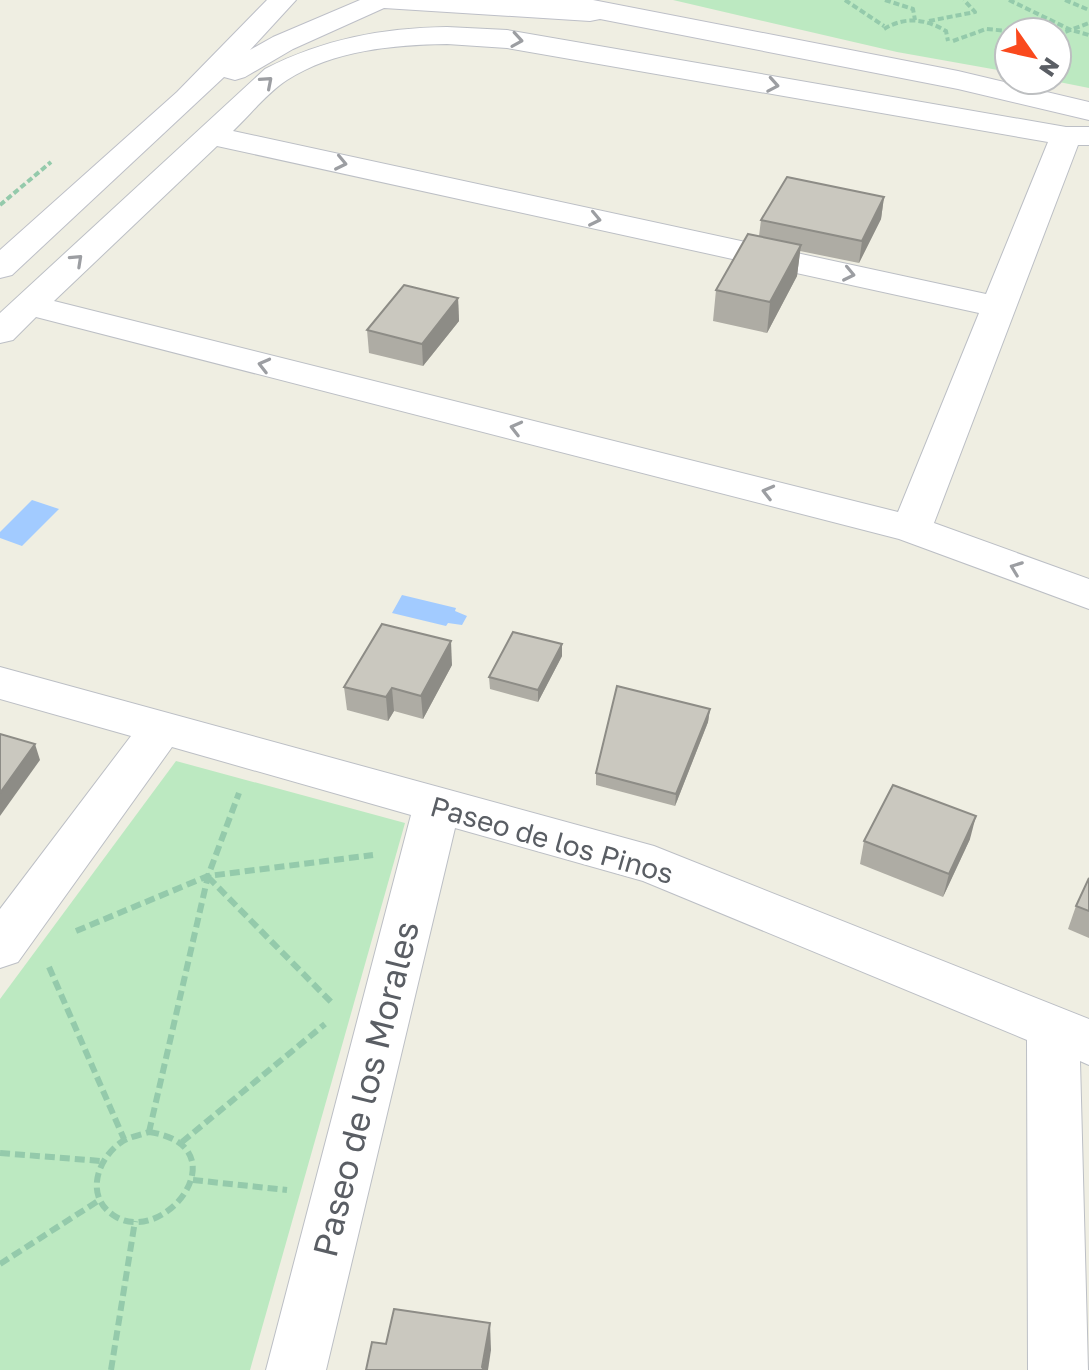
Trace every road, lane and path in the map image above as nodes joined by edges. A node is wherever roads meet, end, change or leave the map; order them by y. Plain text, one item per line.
1 (282, 0) edge
2 (323, 0) edge
3 (562, 0) edge
4 (845, 0) edge
5 (885, 0) edge
6 (964, 0) edge
7 (1009, 0) edge
8 (1065, 0) edge
9 (389, 2) edge
10 (1089, 10) edge
11 (613, 14) junction
12 (1042, 16) edge
13 (915, 20) dead end
14 (927, 22) dead end
15 (885, 27) dead end
16 (993, 27) edge
17 (944, 45) dead end
18 (188, 98) junction
19 (1081, 128) edge
20 (210, 135) junction
21 (0, 268) edge
22 (29, 305) junction
23 (999, 307) junction
24 (0, 332) edge
25 (911, 529) junction
26 (1089, 595) edge
27 (0, 683) edge
28 (162, 727) junction
29 (241, 789) dead end
30 (437, 807) junction
31 (381, 854) dead end
32 (208, 876) junction
33 (68, 935) dead end
34 (0, 947) edge
35 (46, 960) dead end
36 (340, 1012) dead end
37 (328, 1022) dead end
38 (1071, 1034) edge
39 (149, 1132) junction
40 (124, 1139) junction
41 (182, 1142) junction
42 (0, 1153) edge
43 (101, 1161) junction
44 (193, 1180) junction
45 (301, 1192) dead end
46 (98, 1201) junction
47 (135, 1221) junction
48 (0, 1264) edge
49 (111, 1370) edge
50 (296, 1370) edge
51 (1058, 1370) edge

1 - 18 street
2 - 9 street
3 - 11 street
4 - 15 path
5 - 13 path
6 - 14 path
7 - 12 path
8 - 10 path
9 - 11 street
9 - 18 street
11 - 19 street
16 - 17 path
18 - 21 street
20 -> 19 street
19 - 23 street
22 -> 20 street
20 -> 23 street
22 - 24 street
25 -> 22 street
23 - 25 street
26 -> 25 street
27 - 28 street, Paseo de los Pinos
28 - 30 street, Paseo de los Pinos
28 - 34 street
29 - 32 path
30 - 38 street, Paseo de los Pinos
30 - 50 street, Paseo de los Morales
31 - 32 path
32 - 33 path
32 - 36 path
32 - 39 path
35 - 40 path
37 - 41 path
38 - 51 street
39 - 40 path
39 - 41 path
40 - 43 path
41 - 44 path
42 - 43 path
43 - 46 path
44 - 45 path
44 - 47 path
46 - 47 path
46 - 48 path
47 - 49 path

